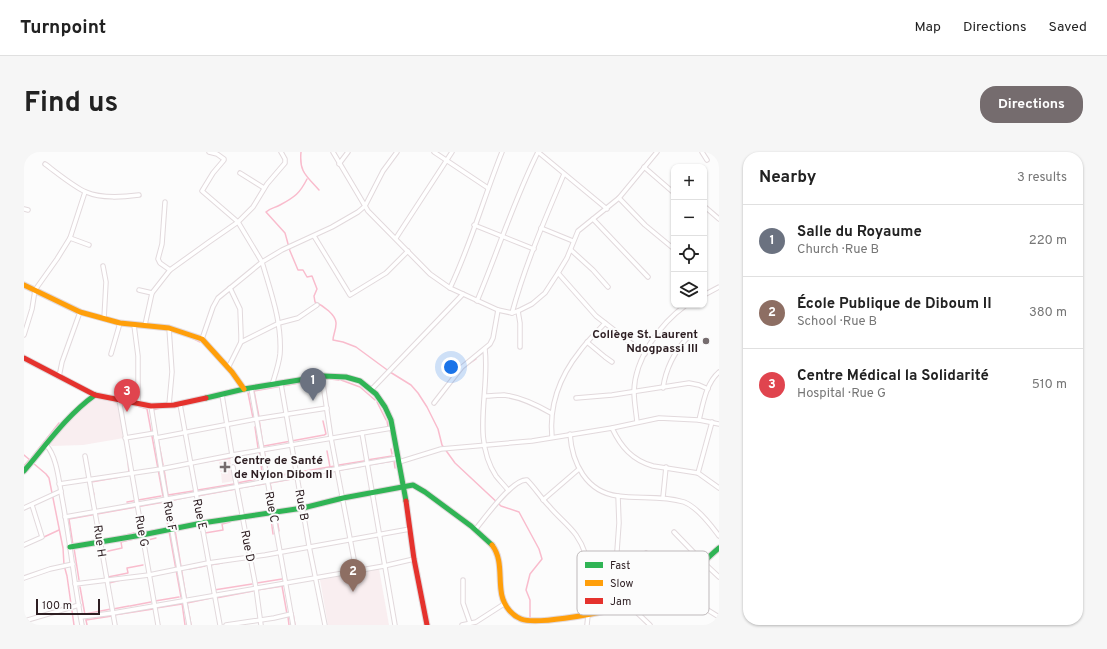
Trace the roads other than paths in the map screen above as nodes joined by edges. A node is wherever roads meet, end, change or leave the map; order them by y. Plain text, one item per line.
1 (209, 152) edge
2 (281, 152) edge
3 (333, 152) edge
4 (348, 152) edge
5 (397, 152) edge
6 (434, 152) edge
7 (452, 152) edge
8 (502, 152) edge
9 (538, 152) edge
10 (657, 152) edge
11 (702, 152) edge
12 (707, 160) dead end
13 (446, 161) junction
14 (44, 164) dead end
15 (339, 164) junction
16 (644, 167) junction
17 (240, 173) dead end
18 (564, 174) junction
19 (264, 188) junction
20 (488, 188) junction
21 (671, 190) edge
22 (85, 192) junction
23 (139, 195) dead end
24 (619, 198) junction
25 (165, 202) dead end
26 (365, 206) junction
27 (607, 209) junction
28 (707, 209) edge
29 (593, 219) junction
30 (719, 220) edge
31 (238, 222) junction
32 (474, 225) junction
33 (541, 228) junction
34 (314, 236) junction
35 (502, 236) junction
36 (70, 238) junction
37 (396, 238) junction
38 (574, 241) junction
39 (89, 245) dead end
40 (671, 247) edge
41 (534, 249) junction
42 (571, 250) junction
43 (408, 251) junction
44 (262, 262) junction
45 (103, 266) dead end
46 (170, 270) junction
47 (558, 273) junction
48 (648, 277) dead end
49 (24, 285) edge
50 (608, 287) dead end
51 (719, 287) edge
52 (230, 288) junction
53 (450, 288) junction
54 (35, 290) junction
55 (139, 290) dead end
56 (152, 293) junction
57 (707, 293) edge
58 (463, 294) junction
59 (477, 301) junction
60 (317, 305) dead end
61 (682, 308) edge
62 (498, 310) junction
63 (518, 311) junction
64 (80, 312) junction
65 (512, 313) junction
66 (104, 319) junction
67 (120, 323) junction
68 (279, 323) junction
69 (606, 323) junction
70 (134, 325) junction
71 (145, 325) junction
72 (169, 328) junction
73 (24, 335) edge
74 (688, 337) dead end
75 (202, 339) junction
76 (241, 342) junction
77 (587, 342) junction
78 (520, 347) dead end
79 (485, 349) junction
80 (111, 354) dead end
81 (645, 354) junction
82 (25, 361) edge
83 (612, 362) dead end
84 (228, 368) junction
85 (719, 372) edge
86 (59, 377) junction
87 (322, 378) junction
88 (282, 384) junction
89 (272, 385) junction
90 (251, 388) junction
91 (663, 388) junction
92 (244, 389) junction
93 (372, 389) junction
94 (708, 389) junction
95 (634, 391) junction
96 (95, 395) junction
97 (222, 395) junction
98 (485, 396) junction
99 (576, 398) dead end
100 (119, 399) junction
101 (434, 403) dead end
102 (138, 404) junction
103 (180, 404) junction
104 (169, 405) junction
105 (151, 406) junction
106 (327, 408) junction
107 (551, 413) junction
108 (286, 414) junction
109 (256, 419) junction
110 (699, 420) junction
111 (637, 422) junction
112 (712, 422) junction
113 (719, 424) edge
114 (226, 425) junction
115 (392, 428) junction
116 (612, 428) junction
117 (155, 433) junction
118 (186, 433) junction
119 (362, 433) junction
120 (570, 434) junction
121 (552, 437) junction
122 (125, 438) junction
123 (156, 438) junction
124 (331, 438) junction
125 (484, 444) junction
126 (46, 445) junction
127 (292, 445) junction
128 (262, 450) junction
129 (232, 455) junction
130 (86, 456) dead end
131 (398, 460) junction
132 (191, 463) junction
133 (367, 464) junction
134 (233, 467) dead end
135 (666, 468) junction
136 (161, 469) junction
137 (338, 469) junction
138 (579, 469) junction
139 (24, 471) edge
140 (698, 473) junction
141 (131, 474) junction
142 (297, 476) junction
143 (90, 480) junction
144 (267, 481) junction
145 (59, 484) junction
146 (237, 486) junction
147 (404, 488) junction
148 (719, 488) edge
149 (508, 490) junction
150 (61, 491) junction
151 (196, 493) junction
152 (372, 493) junction
153 (618, 496) junction
154 (167, 498) junction
155 (343, 498) junction
156 (663, 498) junction
157 (543, 500) junction
158 (137, 504) junction
159 (32, 505) junction
160 (24, 508) edge
161 (303, 508) junction
162 (96, 511) junction
163 (273, 513) junction
164 (65, 517) junction
165 (242, 517) junction
166 (202, 523) junction
167 (172, 529) junction
168 (410, 529) junction
169 (475, 530) junction
170 (674, 532) dead end
171 (142, 535) junction
172 (379, 535) junction
173 (719, 536) edge
174 (350, 539) junction
175 (101, 541) junction
176 (24, 545) edge
177 (309, 546) junction
178 (70, 547) junction
179 (719, 548) edge
180 (584, 551) edge
181 (617, 551) edge
182 (692, 551) edge
183 (280, 552) junction
184 (250, 556) junction
185 (709, 557) edge
186 (414, 559) junction
187 (208, 562) junction
188 (73, 564) junction
189 (384, 566) junction
190 (709, 568) edge
191 (179, 570) junction
192 (356, 570) junction
193 (149, 575) junction
194 (315, 577) junction
195 (719, 577) edge
196 (24, 578) edge
197 (107, 580) junction
198 (462, 580) dead end
199 (285, 582) junction
200 (75, 584) junction
201 (256, 588) junction
202 (214, 595) junction
203 (185, 600) junction
204 (504, 604) junction
205 (79, 605) junction
206 (154, 606) junction
207 (709, 611) edge
208 (113, 613) junction
209 (291, 614) junction
210 (588, 615) joint
211 (639, 615) edge
212 (81, 617) junction
213 (719, 617) edge
214 (260, 620) junction
215 (24, 621) edge
216 (470, 623) junction
217 (476, 623) edge
218 (82, 625) edge
219 (115, 625) edge
220 (158, 625) edge
221 (189, 625) edge
222 (220, 625) edge
223 (226, 625) edge
224 (261, 625) edge
225 (293, 625) edge
226 (325, 625) edge
227 (395, 625) edge
228 (427, 625) edge
229 (462, 625) edge
230 (587, 625) edge
231 (650, 625) edge

1 - 31 street
2 - 19 street
3 - 15 street
4 - 15 street
5 - 26 street
6 - 13 street
7 - 13 street
8 - 20 street
9 - 18 street
9 - 35 street
10 - 16 street
11 - 12 street
13 - 20 street
13 - 37 street
14 - 22 street
15 - 26 street
16 - 21 street
16 - 24 street
17 - 19 street
18 - 27 street
18 - 33 street
19 - 31 street
20 - 32 street
22 - 23 street
22 - 36 street
24 - 27 street
24 - 40 street
25 - 46 street
26 - 34 street
26 - 37 street
27 - 29 street
28 - 30 street
29 - 38 street
29 - 48 street
31 - 44 street
31 - 46 street
32 - 35 street
32 - 53 street
33 - 38 street
33 - 41 street
34 - 43 street
34 - 44 street
35 - 41 street
35 - 59 street
36 - 39 street
36 - 54 street
37 - 43 street
38 - 42 street
41 - 65 street
42 - 47 street
42 - 50 street
43 - 53 street
44 - 52 street
44 - 68 street
45 - 66 street
46 - 56 street
47 - 63 street
47 - 69 street
49 - 54 street
51 - 57 street
52 - 75 street
52 - 76 street
53 - 58 street
54 - 64 street
54 - 73 street
55 - 56 street
56 - 71 street
58 - 59 street
58 - 93 street
59 - 62 street
60 - 68 street
61 - 81 street
62 - 65 street
62 - 79 street
63 - 65 street
63 - 78 street
64 - 66 street
64 - 86 street
66 - 67 street
67 - 70 street
67 - 80 street
68 - 76 street
68 - 89 street
69 - 77 street
69 - 81 street
70 - 71 street
70 - 102 street
71 - 72 street
72 - 75 street
72 - 104 street
74 - 91 street
75 - 84 street
76 - 84 street
77 - 83 street
77 - 107 street
79 - 98 street
79 - 101 street
81 - 95 street
82 - 86 street
84 - 92 street
85 - 94 street
86 - 96 street
87 - 88 street
87 - 93 street
87 - 106 street
88 - 89 street
88 - 108 street, Rue B
89 - 90 street
90 - 92 street
90 - 109 street, Rue C
91 - 94 street
91 - 95 street
92 - 97 street
93 - 115 street
94 - 110 street
95 - 99 street
95 - 111 street
96 - 100 street
96 - 126 street
97 - 103 street
97 - 114 street
98 - 107 street
98 - 125 street
100 - 102 street
100 - 122 street, Rue G
102 - 105 street
103 - 104 street
103 - 118 street, Rue E
104 - 105 street
105 - 117 street, Rue F
106 - 108 street
106 - 124 street
107 - 121 street
108 - 109 street
108 - 127 street, Rue B
109 - 114 street
109 - 128 street, Rue C
110 - 111 street
110 - 112 street
111 - 116 street
112 - 113 street
112 - 140 street
114 - 118 street
114 - 129 street
115 - 119 street
115 - 131 street
116 - 120 street
116 - 135 street
117 - 122 street
117 - 123 street, Rue F
118 - 123 street
118 - 132 street, Rue E
119 - 124 street
119 - 133 street
120 - 121 street
120 - 138 street
121 - 125 street
122 - 141 street, Rue G
123 - 136 street, Rue F
124 - 127 street
124 - 137 street
125 - 131 street
125 - 149 street
126 - 139 street
126 - 145 street
127 - 128 street
127 - 142 street, Rue B
128 - 129 street
128 - 144 street, Rue C
129 - 132 street
130 - 143 street, Rue H
131 - 133 street
131 - 147 street
132 - 136 street
132 - 151 street, Rue E
133 - 137 street
133 - 152 street
134 - 146 street, Rue D
135 - 140 street
135 - 156 street
136 - 141 street
136 - 154 street, Rue F
137 - 142 street
137 - 155 street
138 - 153 street
138 - 157 street
140 - 148 street
141 - 143 street
141 - 158 street, Rue G
142 - 144 street
142 - 161 street, Rue B
143 - 145 street
143 - 162 street, Rue H
144 - 146 street
144 - 163 street, Rue C
145 - 150 street
146 - 151 street
146 - 165 street, Rue D
147 - 152 street
147 - 168 street
147 - 169 street
149 - 157 street
149 - 169 street
150 - 159 street
150 - 164 street
151 - 154 street
151 - 166 street, Rue E
152 - 155 street
152 - 172 street
153 - 156 street
153 - 181 street
154 - 158 street
154 - 167 street, Rue F
155 - 161 street
155 - 174 street
156 - 173 street
157 - 180 street
158 - 162 street
158 - 171 street, Rue G
159 - 160 street
159 - 176 street
161 - 163 street
161 - 177 street, Rue B
162 - 164 street
162 - 175 street, Rue H
163 - 165 street
163 - 183 street, Rue C
164 - 178 street
165 - 166 street
165 - 184 street, Rue D
166 - 167 street
166 - 187 street, Rue E
167 - 171 street
167 - 191 street, Rue F
168 - 172 street
168 - 186 street
169 - 204 street
170 - 182 street
171 - 175 street
171 - 193 street, Rue G
172 - 174 street
172 - 189 street
174 - 177 street
174 - 192 street
175 - 178 street
175 - 197 street, Rue H
177 - 183 street
177 - 194 street, Rue B
178 - 188 street
179 - 185 street
183 - 184 street
183 - 199 street, Rue C
184 - 187 street
184 - 201 street, Rue D
186 - 189 street
186 - 228 street
187 - 191 street
187 - 202 street, Rue E
188 - 196 street
188 - 200 street
189 - 192 street
189 - 227 street
190 - 195 street
191 - 193 street
191 - 203 street, Rue F
192 - 194 street
193 - 197 street
193 - 206 street, Rue G
194 - 199 street
194 - 226 street, Rue B
197 - 200 street
197 - 208 street, Rue H
198 - 216 street
199 - 201 street
199 - 209 street, Rue C
200 - 205 street
201 - 202 street
201 - 214 street, Rue D
202 - 203 street
202 - 222 street, Rue E
203 - 206 street
203 - 221 street, Rue F
204 - 210 street
204 - 217 street
205 - 212 street
205 - 215 street
206 - 208 street
206 - 220 street, Rue G
207 - 213 street
208 - 212 street
208 - 219 street, Rue H
209 - 214 street
209 - 225 street, Rue C
210 - 230 street
211 - 231 street
212 - 218 street
214 - 223 street
214 - 224 street, Rue D
216 - 217 street
216 - 229 street

